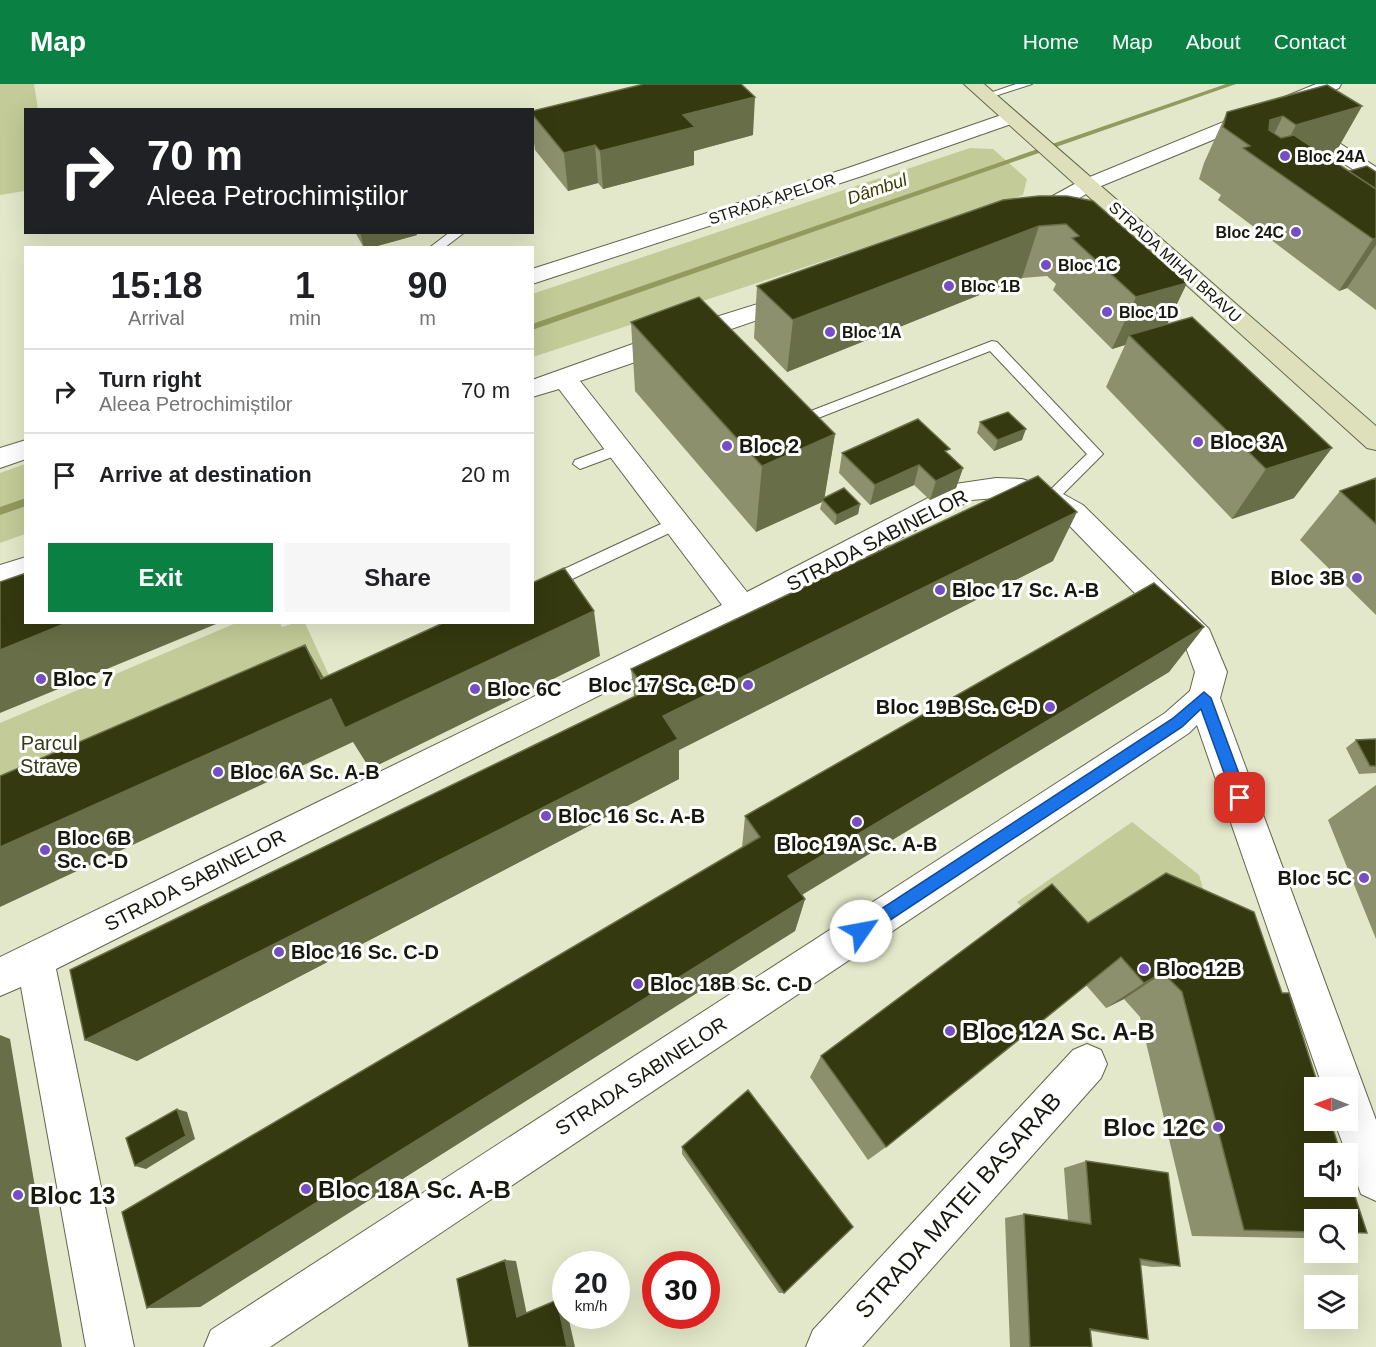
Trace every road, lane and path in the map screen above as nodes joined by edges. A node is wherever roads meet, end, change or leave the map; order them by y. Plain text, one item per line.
1 (1027, 84) edge
2 (1332, 84) edge
3 (980, 90) edge
4 (1273, 109) junction
5 (1011, 118) junction
6 (1362, 170) edge
7 (1080, 178) junction
8 (1002, 225) edge
9 (456, 234) edge
10 (438, 246) edge
11 (534, 276) edge
12 (816, 292) edge
13 (564, 378) junction
14 (534, 388) edge
15 (808, 417) edge
16 (1376, 441) edge
17 (618, 449) junction
18 (24, 450) edge
19 (0, 458) edge
20 (580, 464) dead end
21 (1051, 497) junction
22 (676, 523) junction
23 (24, 569) edge
24 (0, 577) edge
25 (534, 591) edge
26 (742, 609) junction
27 (1204, 698) junction
28 (18, 969) edge
29 (1087, 1064) dead end
30 (1340, 1077) edge
31 (1358, 1127) edge
32 (1376, 1179) edge
33 (110, 1347) edge
34 (228, 1347) edge
35 (830, 1347) edge

1 - 3 lane
2 - 4 street
3 - 5 main road, STRADA MIHAI BRAVU
4 - 6 street
4 - 7 street
5 - 7 main road, STRADA MIHAI BRAVU
5 - 11 street, STRADA APELOR
7 - 8 street
7 - 16 main road, STRADA MIHAI BRAVU
9 - 10 lane
12 - 13 street
13 - 14 street
13 - 17 street
15 - 21 lane
17 - 20 lane
17 - 22 street
18 - 19 street
21 - 26 street, STRADA SABINELOR
21 - 27 street, STRADA SABINELOR
22 - 25 lane
22 - 26 street
23 - 24 street
26 - 28 street, STRADA SABINELOR
27 - 30 street
27 - 34 street, STRADA SABINELOR
28 - 33 street, STRADA SABINELOR
29 - 35 street, STRADA MATEI BASARAB
31 - 32 street

